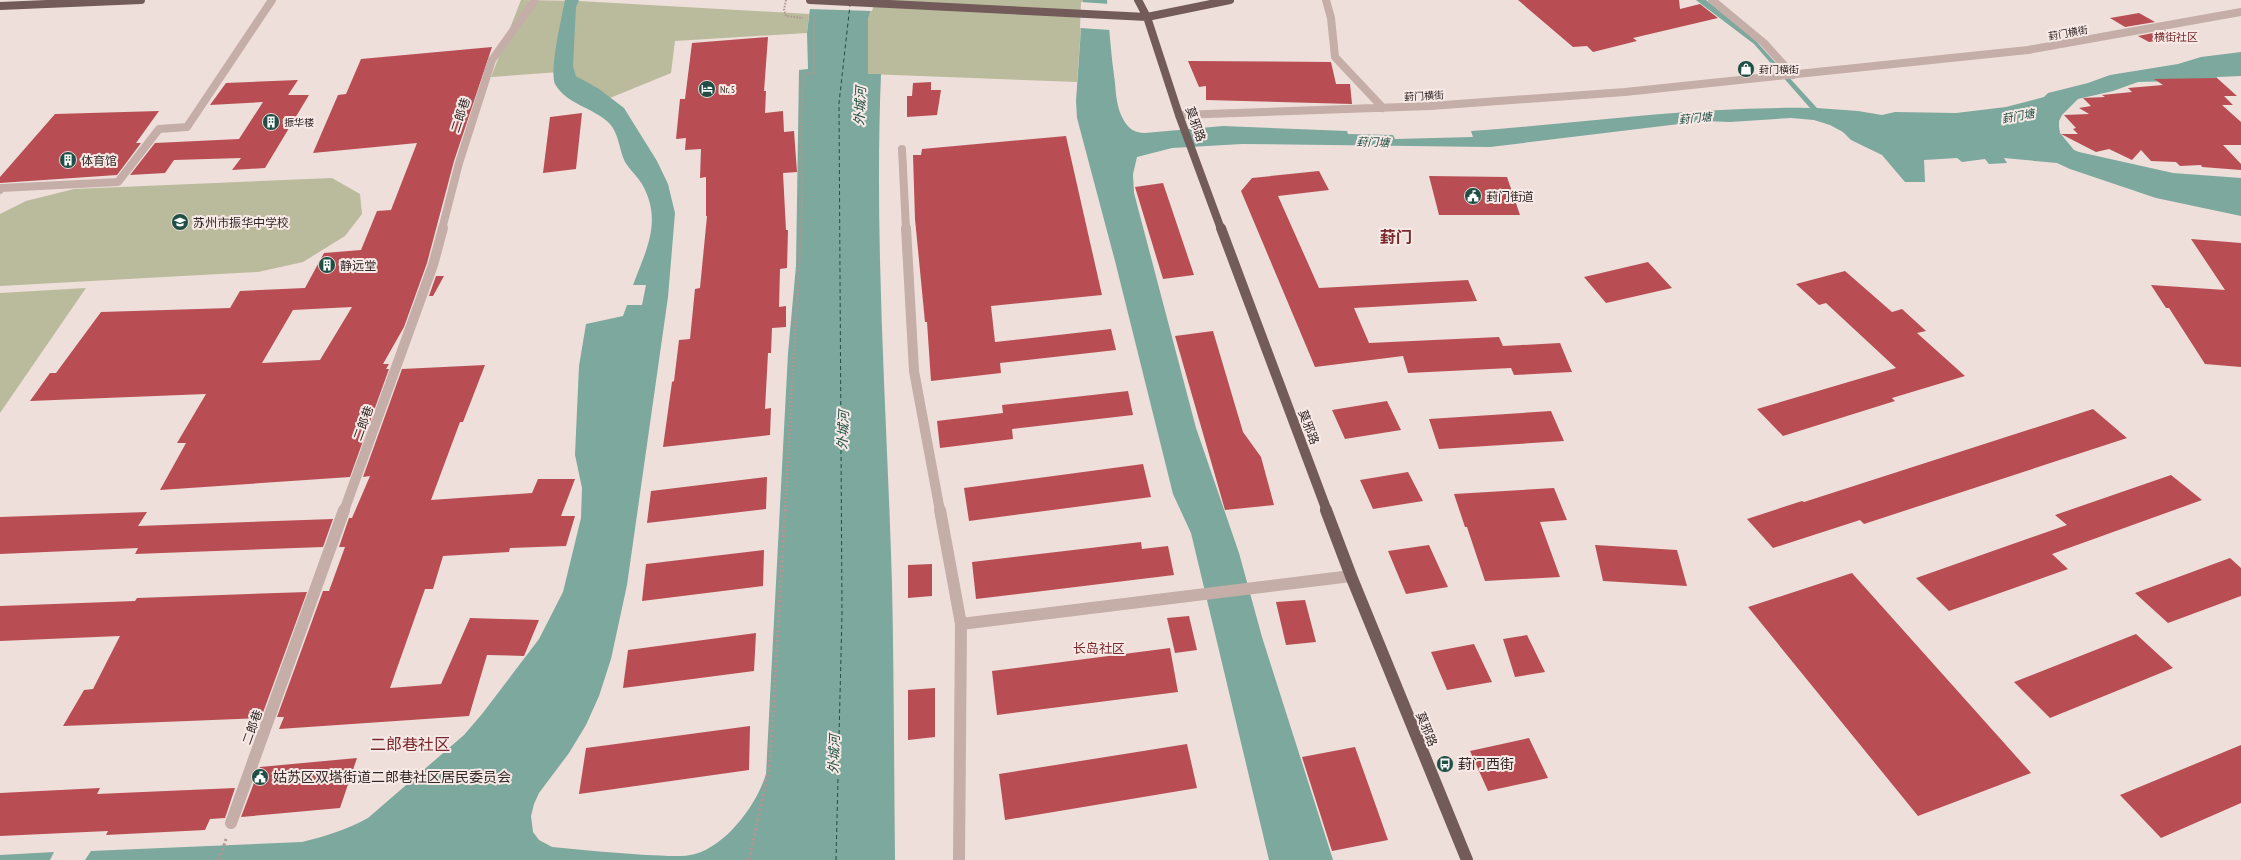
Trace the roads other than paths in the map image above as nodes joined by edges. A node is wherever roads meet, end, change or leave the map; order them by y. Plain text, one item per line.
1 (141, 0) edge
2 (272, 0) edge
3 (535, 0) edge
4 (810, 0) edge
5 (1138, 0) edge
6 (1230, 0) edge
7 (1326, 0) edge
8 (1712, 0) edge
9 (0, 6) edge
10 (2241, 12) edge
11 (1147, 17) junction
12 (1792, 75) junction
13 (1383, 108) junction
14 (1178, 115) junction
15 (902, 149) dead end
16 (0, 190) edge
17 (1351, 576) junction
18 (961, 624) junction
19 (231, 824) road end
20 (959, 860) edge
21 (1467, 860) edge

1 - 9 main road
2 - 16 street
3 - 19 street, 二郎巷
4 - 11 main road
5 - 11 main road, 莫邪路
6 - 11 main road
7 - 13 street
8 - 12 street
10 - 12 street, 葑门横街
11 - 14 main road, 莫邪路
12 - 13 street, 葑门横街
13 - 14 street, 葑门横街
14 - 17 main road, 莫邪路
15 - 18 street
17 - 18 street
17 - 21 main road, 莫邪路
18 - 20 street

